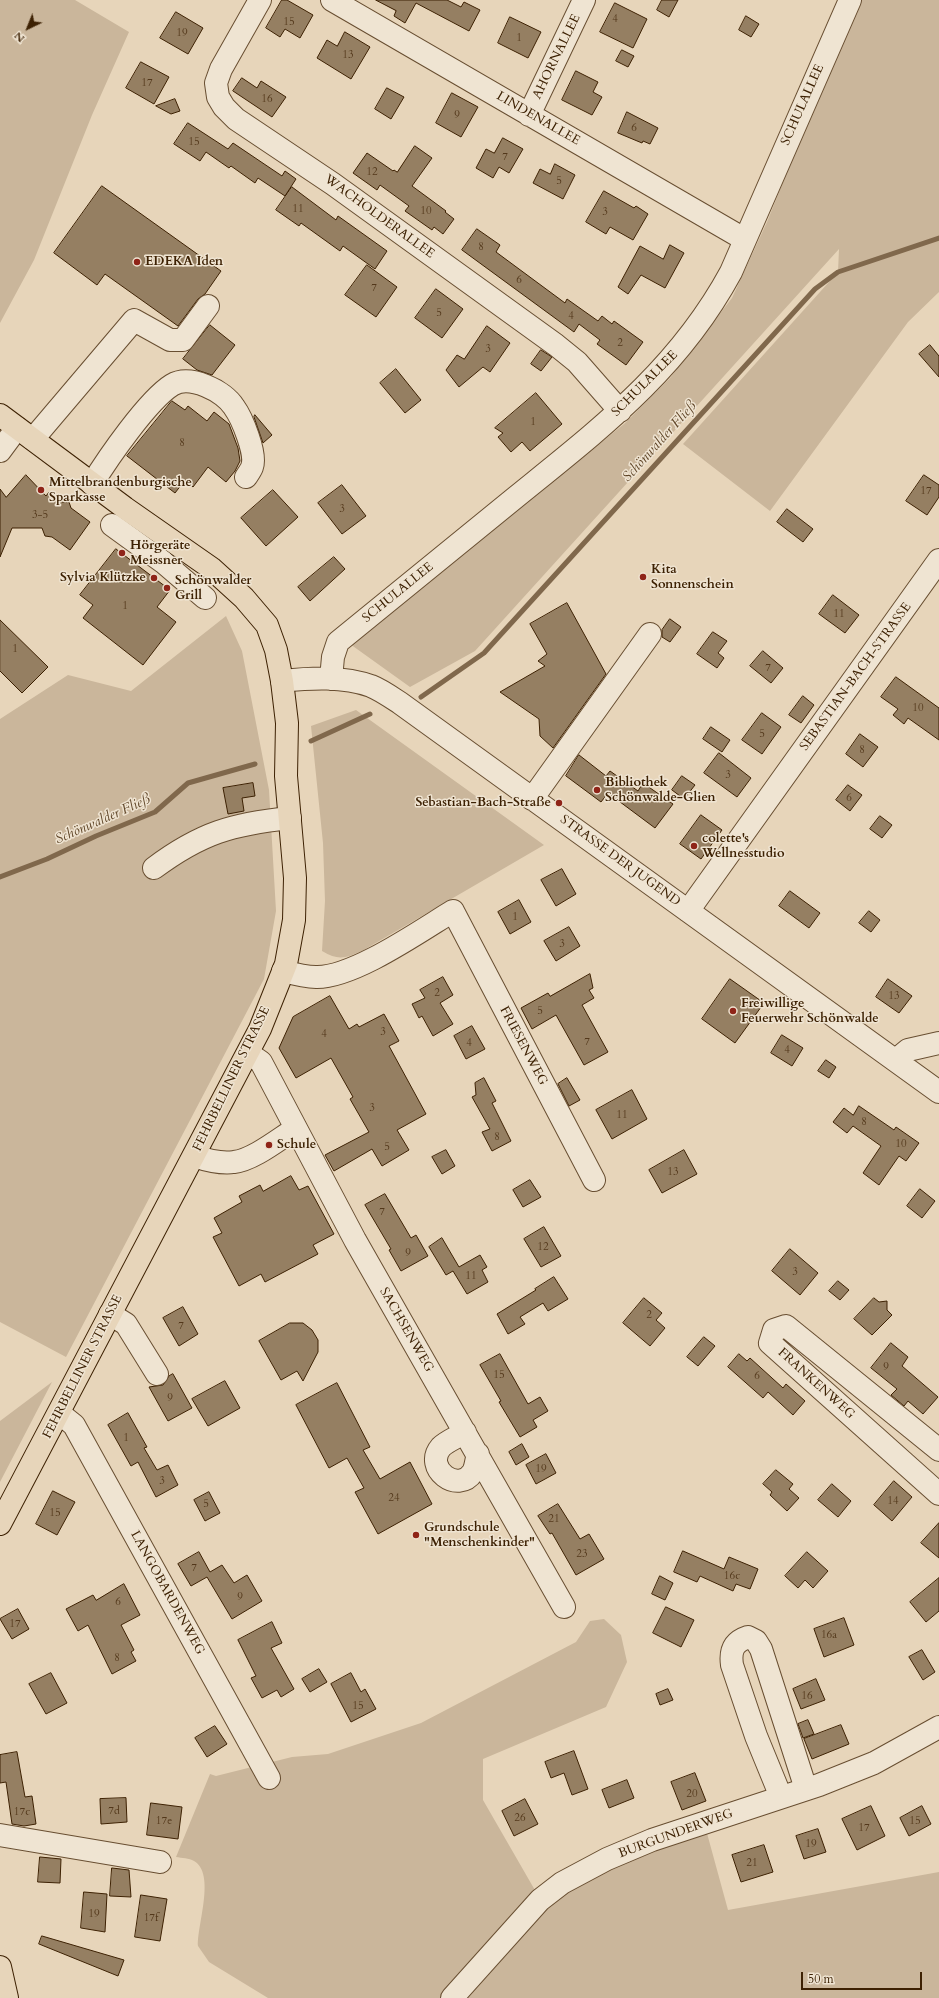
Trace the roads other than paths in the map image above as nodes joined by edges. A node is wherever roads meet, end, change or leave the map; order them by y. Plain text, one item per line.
1 (260, 0) edge
2 (332, 0) edge
3 (584, 0) edge
4 (850, 0) edge
5 (530, 115) junction
6 (744, 239) junction
7 (208, 306) dead end
8 (620, 411) junction
9 (0, 415) edge
10 (25, 433) junction
11 (0, 451) edge
12 (246, 477) dead end
13 (92, 484) junction
14 (112, 525) dead end
15 (939, 560) edge
16 (205, 598) dead end
17 (650, 634) dead end
18 (332, 679) junction
19 (282, 681) junction
20 (532, 798) junction
21 (290, 818) junction
22 (154, 868) dead end
23 (688, 911) junction
24 (283, 971) junction
25 (939, 1043) edge
26 (248, 1053) junction
27 (896, 1060) junction
28 (939, 1092) edge
29 (295, 1129) junction
30 (194, 1156) junction
31 (594, 1180) dead end
32 (110, 1314) junction
33 (157, 1374) dead end
34 (59, 1413) junction
35 (465, 1432) junction
36 (939, 1450) edge
37 (478, 1454) junction
38 (939, 1494) edge
39 (0, 1524) edge
40 (564, 1607) dead end
41 (939, 1727) edge
42 (269, 1778) dead end
43 (806, 1789) junction
44 (781, 1797) junction
45 (0, 1835) edge
46 (160, 1862) dead end
47 (0, 1967) edge
48 (7, 1998) edge
49 (452, 1998) edge

1 - 8 street, WACHOLDERALLEE
2 - 5 street, LINDENALLEE
3 - 5 street, AHORNALLEE
4 - 6 street, SCHULALLEE
5 - 6 street, LINDENALLEE
6 - 8 street, SCHULALLEE
7 - 10 street
8 - 18 street, SCHULALLEE
9 - 10 main road, FEHRBELLINER STRASSE
10 - 11 street
10 - 13 main road, FEHRBELLINER STRASSE
12 - 13 street
13 - 19 main road, FEHRBELLINER STRASSE
14 - 16 street
15 - 23 street, SEBASTIAN-BACH-STRASSE
17 - 20 street
18 - 19 street, STRASSE DER JUGEND
18 - 20 street, STRASSE DER JUGEND
19 - 21 main road, FEHRBELLINER STRASSE
20 - 23 street, STRASSE DER JUGEND
21 - 22 street
21 - 24 main road, FEHRBELLINER STRASSE
23 - 27 street, STRASSE DER JUGEND
24 - 26 main road, FEHRBELLINER STRASSE
24 - 31 street, FRIESENWEG
25 - 27 street
26 - 29 street, SACHSENWEG
26 - 30 main road, FEHRBELLINER STRASSE
27 - 28 street, STRASSE DER JUGEND
29 - 30 street
29 - 35 street, SACHSENWEG
30 - 32 main road, FEHRBELLINER STRASSE
32 - 33 street
32 - 34 main road, FEHRBELLINER STRASSE
34 - 39 main road, FEHRBELLINER STRASSE
34 - 42 street, LANGOBARDENWEG
35 - 37 street, SACHSENWEG
35 - 37 street
36 - 38 street, FRANKENWEG
37 - 40 street, SACHSENWEG
41 - 43 street, BURGUNDERWEG
43 - 44 street, BURGUNDERWEG
43 - 44 street
44 - 49 street, BURGUNDERWEG
45 - 46 street
47 - 48 main road

